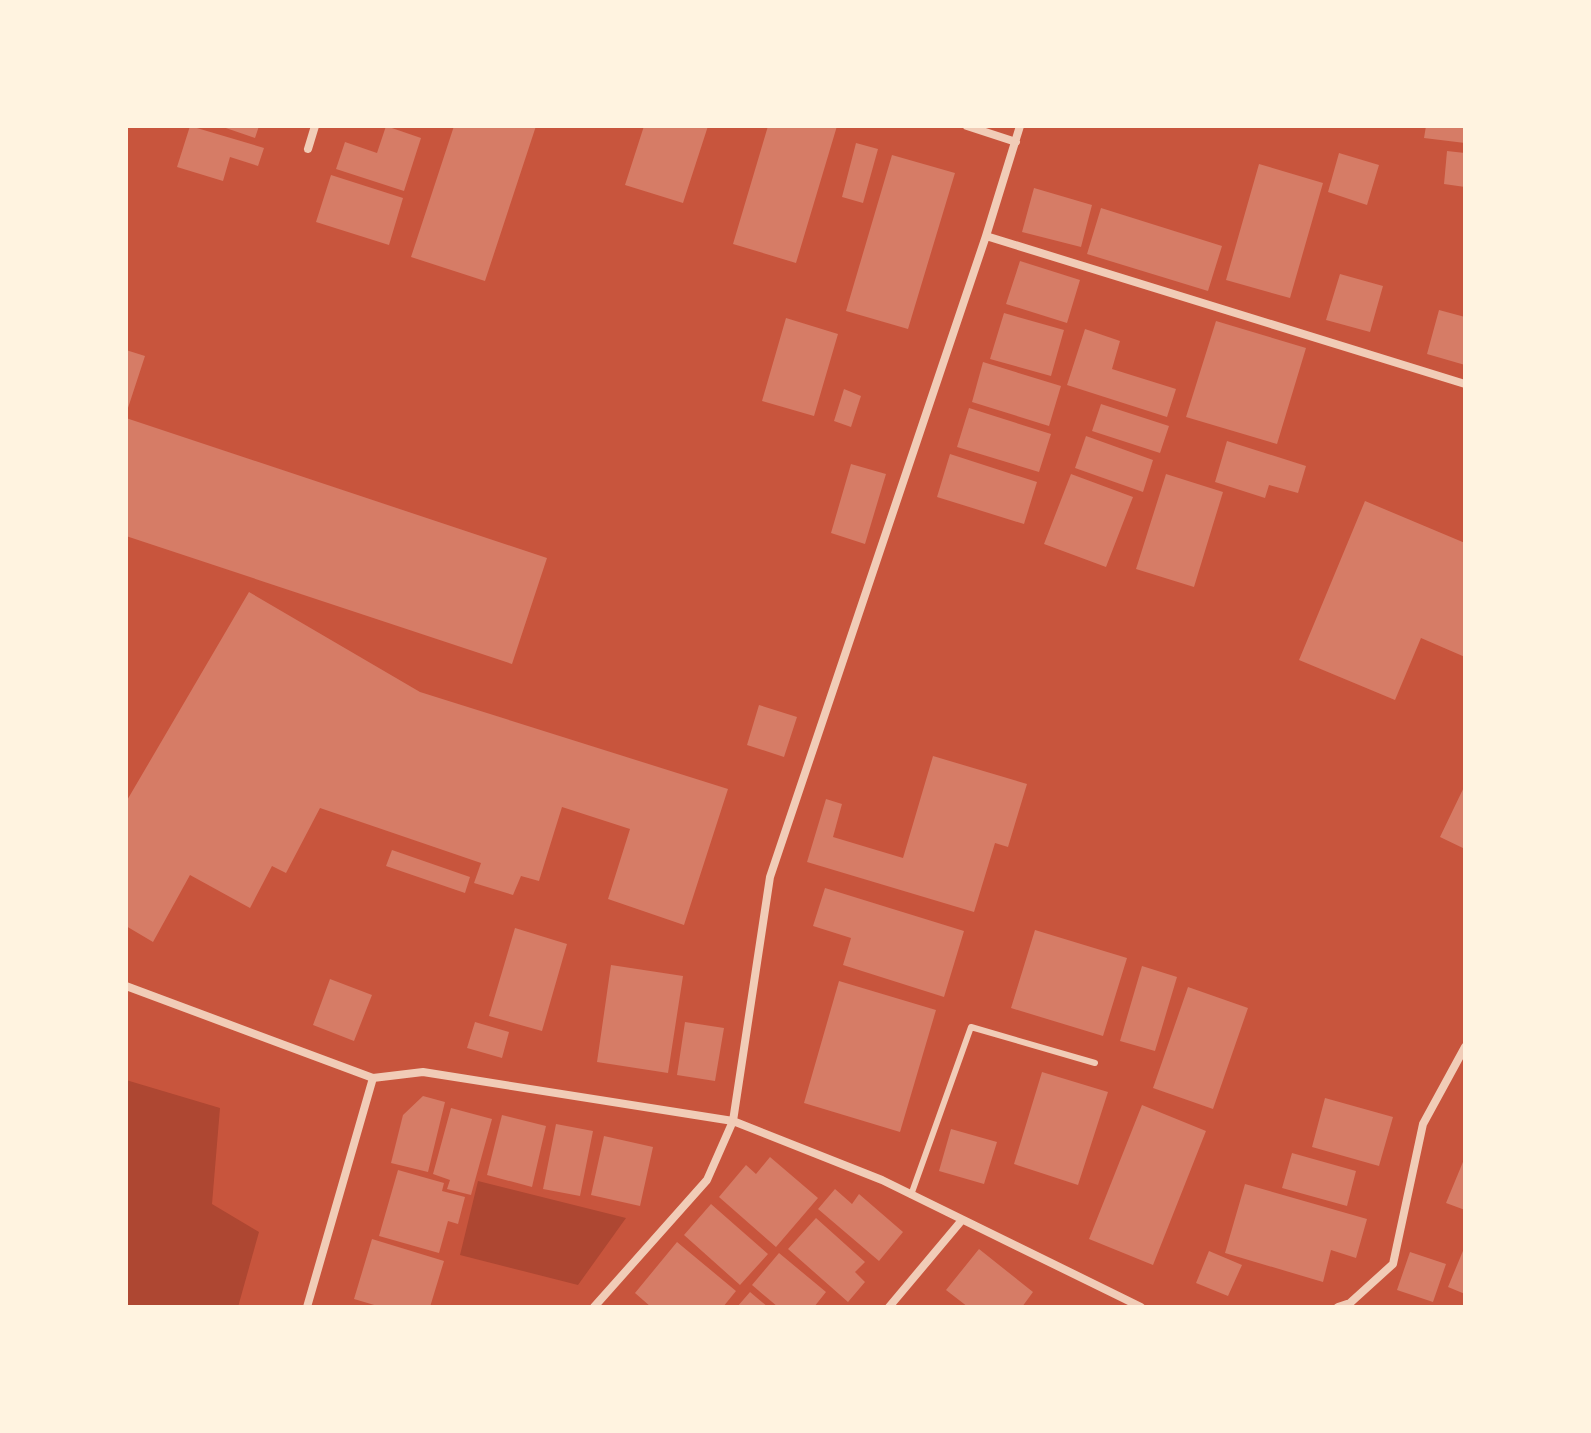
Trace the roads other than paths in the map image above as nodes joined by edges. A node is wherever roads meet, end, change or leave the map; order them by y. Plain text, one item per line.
1 (315, 126) edge
2 (967, 126) edge
3 (1020, 126) edge
4 (1016, 142) junction
5 (308, 149) dead end
6 (986, 236) junction
7 (1465, 384) edge
8 (126, 986) edge
9 (1465, 1047) edge
10 (1095, 1063) dead end
11 (373, 1078) junction
12 (733, 1121) junction
13 (911, 1195) junction
14 (962, 1220) junction
15 (307, 1307) edge
16 (594, 1307) edge
17 (889, 1307) edge
18 (1141, 1307) edge
19 (1338, 1307) edge

1 - 5 street
2 - 4 street
3 - 4 street
4 - 6 street
6 - 7 street
6 - 12 street
8 - 11 street
9 - 19 street
10 - 13 lane
11 - 12 street
11 - 15 street
12 - 13 street
12 - 16 street
13 - 14 street
14 - 17 street
14 - 18 street

